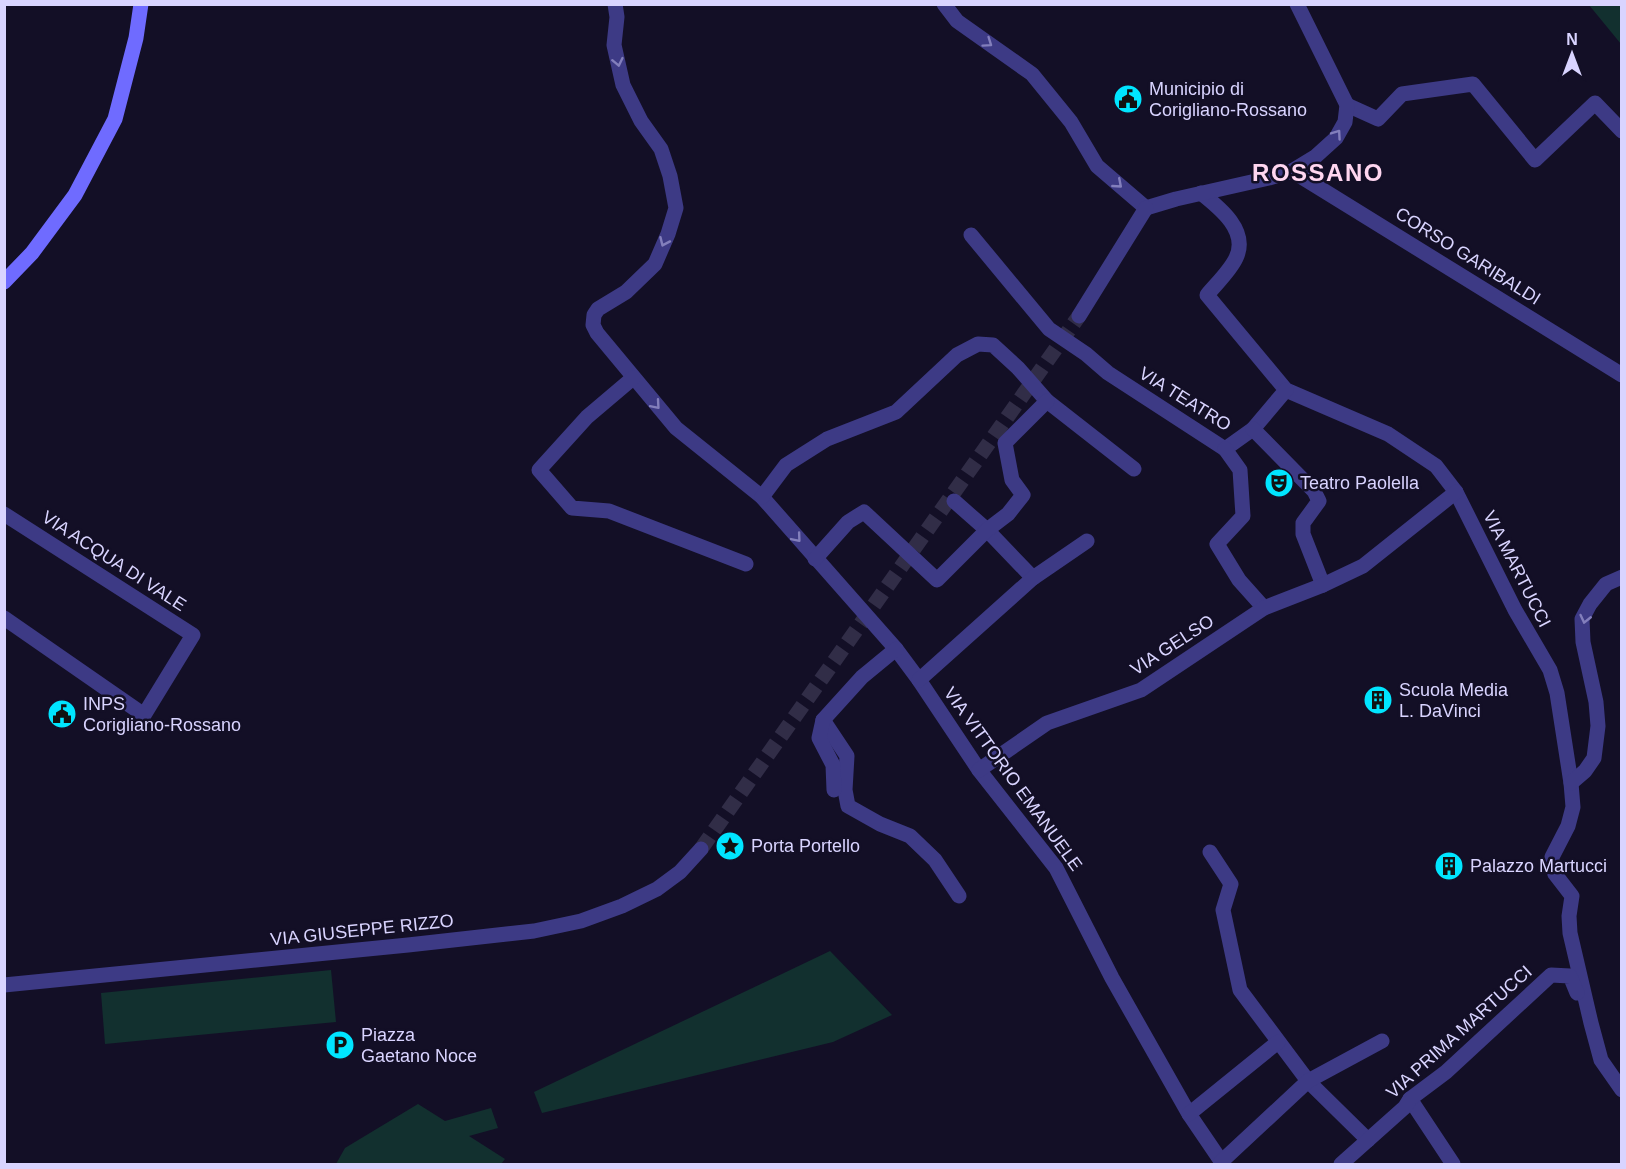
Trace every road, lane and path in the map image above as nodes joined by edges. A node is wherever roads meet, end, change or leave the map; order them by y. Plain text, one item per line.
1 (141, 4) edge
2 (615, 4) edge
3 (944, 4) edge
4 (1298, 4) edge
5 (1347, 105) junction
6 (1622, 131) edge
7 (1293, 171) junction
8 (1201, 193) junction
9 (1146, 208) junction
10 (970, 235) dead end
11 (4, 282) edge
12 (1079, 316) tunnel mouth
13 (1622, 375) edge
14 (633, 378) junction
15 (1286, 390) junction
16 (1047, 401) junction
17 (1253, 429) junction
18 (1225, 449) junction
19 (1134, 469) dead end
20 (1456, 492) junction
21 (762, 497) junction
22 (954, 501) dead end
23 (4, 514) edge
24 (987, 530) junction
25 (1087, 541) dead end
26 (815, 559) junction
27 (746, 564) dead end
28 (1622, 577) edge
29 (1033, 578) junction
30 (1323, 585) junction
31 (1264, 608) junction
32 (4, 618) edge
33 (896, 649) junction
34 (919, 680) junction
35 (823, 720) junction
36 (979, 770) junction
37 (1571, 783) junction
38 (834, 790) dead end
39 (701, 849) tunnel mouth
40 (1210, 852) dead end
41 (959, 896) dead end
42 (4, 985) edge
43 (1591, 1023) junction
44 (1382, 1041) dead end
45 (1278, 1042) junction
46 (1308, 1081) junction
47 (1622, 1090) edge
48 (1410, 1099) junction
49 (1189, 1114) junction
50 (1368, 1140) junction
51 (1222, 1163) edge
52 (1341, 1164) edge
53 (1453, 1164) edge

1 - 11 main road
2 -> 14 street, VIA VITTORIO EMANUELE
3 -> 9 street
4 - 5 street
5 - 6 street
7 -> 5 street
7 - 8 street
7 - 13 street, CORSO GARIBALDI
8 - 9 street
8 - 15 street, VIA MARTUCCI
9 - 12 street
10 - 18 street, VIA TEATRO
14 -> 21 street, VIA VITTORIO EMANUELE
14 - 27 street
15 - 17 street, VIA TEATRO
15 - 20 street, VIA MARTUCCI
16 - 19 street
16 - 21 street
16 - 24 street
17 - 18 street, VIA TEATRO
17 - 30 street
18 - 31 street
20 - 30 street, VIA GELSO
20 - 37 street, VIA MARTUCCI
21 -> 26 street, VIA VITTORIO EMANUELE
22 - 24 street
23 - 32 street, VIA ACQUA DI VALE
24 - 26 street
24 - 29 street
25 - 29 street
26 - 33 street, VIA VITTORIO EMANUELE
28 -> 37 street
29 - 34 street
30 - 31 street, VIA GELSO
31 - 36 street, VIA GELSO
33 - 34 street, VIA VITTORIO EMANUELE
33 - 35 street
34 - 36 street, VIA VITTORIO EMANUELE
35 - 38 street
35 - 41 street
36 - 49 street, VIA VITTORIO EMANUELE
37 - 43 street, VIA MARTUCCI
39 - 42 street, VIA GIUSEPPE RIZZO
40 - 45 street
43 - 47 street, VIA MARTUCCI
43 - 48 street, VIA PRIMA MARTUCCI
44 - 46 street
45 - 46 street
45 - 49 street
46 - 50 street
46 - 51 street
48 - 50 street, VIA PRIMA MARTUCCI
48 - 53 street
49 - 51 street, VIA VITTORIO EMANUELE
50 - 52 street, VIA PRIMA MARTUCCI

